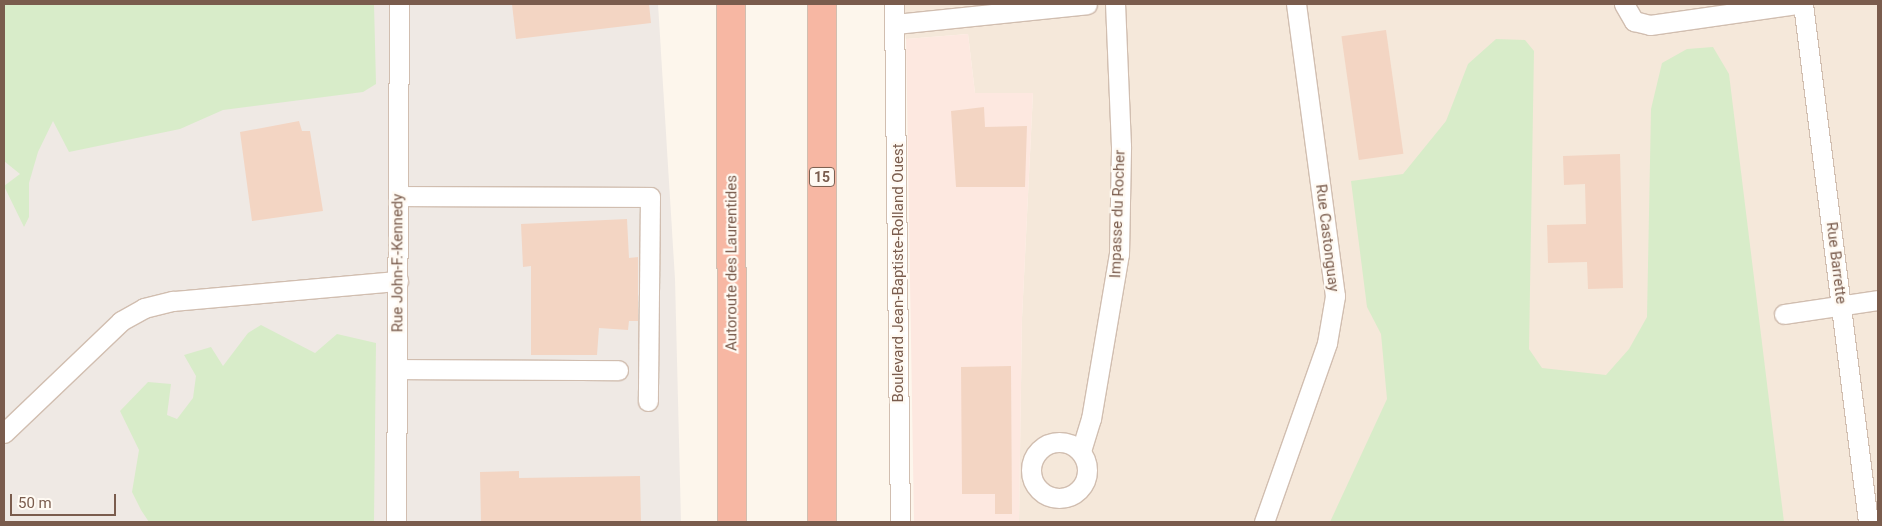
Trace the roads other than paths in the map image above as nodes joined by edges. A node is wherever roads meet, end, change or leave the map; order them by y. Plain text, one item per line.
1 (400, 4) edge
2 (717, 4) edge
3 (731, 4) edge
4 (822, 4) edge
5 (894, 4) edge
6 (1087, 4) edge
7 (1115, 4) edge
8 (1296, 4) edge
9 (1797, 4) edge
10 (1803, 4) edge
11 (1625, 7) edge
12 (895, 24) junction
13 (731, 75) junction
14 (398, 196) junction
15 (398, 281) junction
16 (1878, 300) edge
17 (1841, 306) junction
18 (1784, 314) dead end
19 (397, 369) junction
20 (618, 370) dead end
21 (648, 401) dead end
22 (4, 432) edge
23 (1081, 451) dead end
24 (396, 522) edge
25 (732, 522) edge
26 (822, 522) edge
27 (900, 522) edge
28 (1264, 522) edge
29 (1868, 522) edge

1 - 14 street, Rue John-F.-Kennedy
2 - 13 highway
3 - 13 highway, Autoroute des Laurentides
4 - 26 highway, 15
5 - 12 street, Boulevard Jean-Baptiste-Rolland Ouest
6 - 12 street
7 - 23 street, Impasse du Rocher
8 - 28 street, Rue Castonguay
9 - 11 street
10 - 17 street, Rue Barrette
12 - 27 street, Boulevard Jean-Baptiste-Rolland Ouest
13 - 25 highway, Autoroute des Laurentides
14 - 15 street, Rue John-F.-Kennedy
14 - 21 street
15 - 19 street, Rue John-F.-Kennedy
15 - 22 street
16 - 17 street
17 - 18 street
17 - 29 street, Rue Barrette
19 - 20 street
19 - 24 street, Rue John-F.-Kennedy

